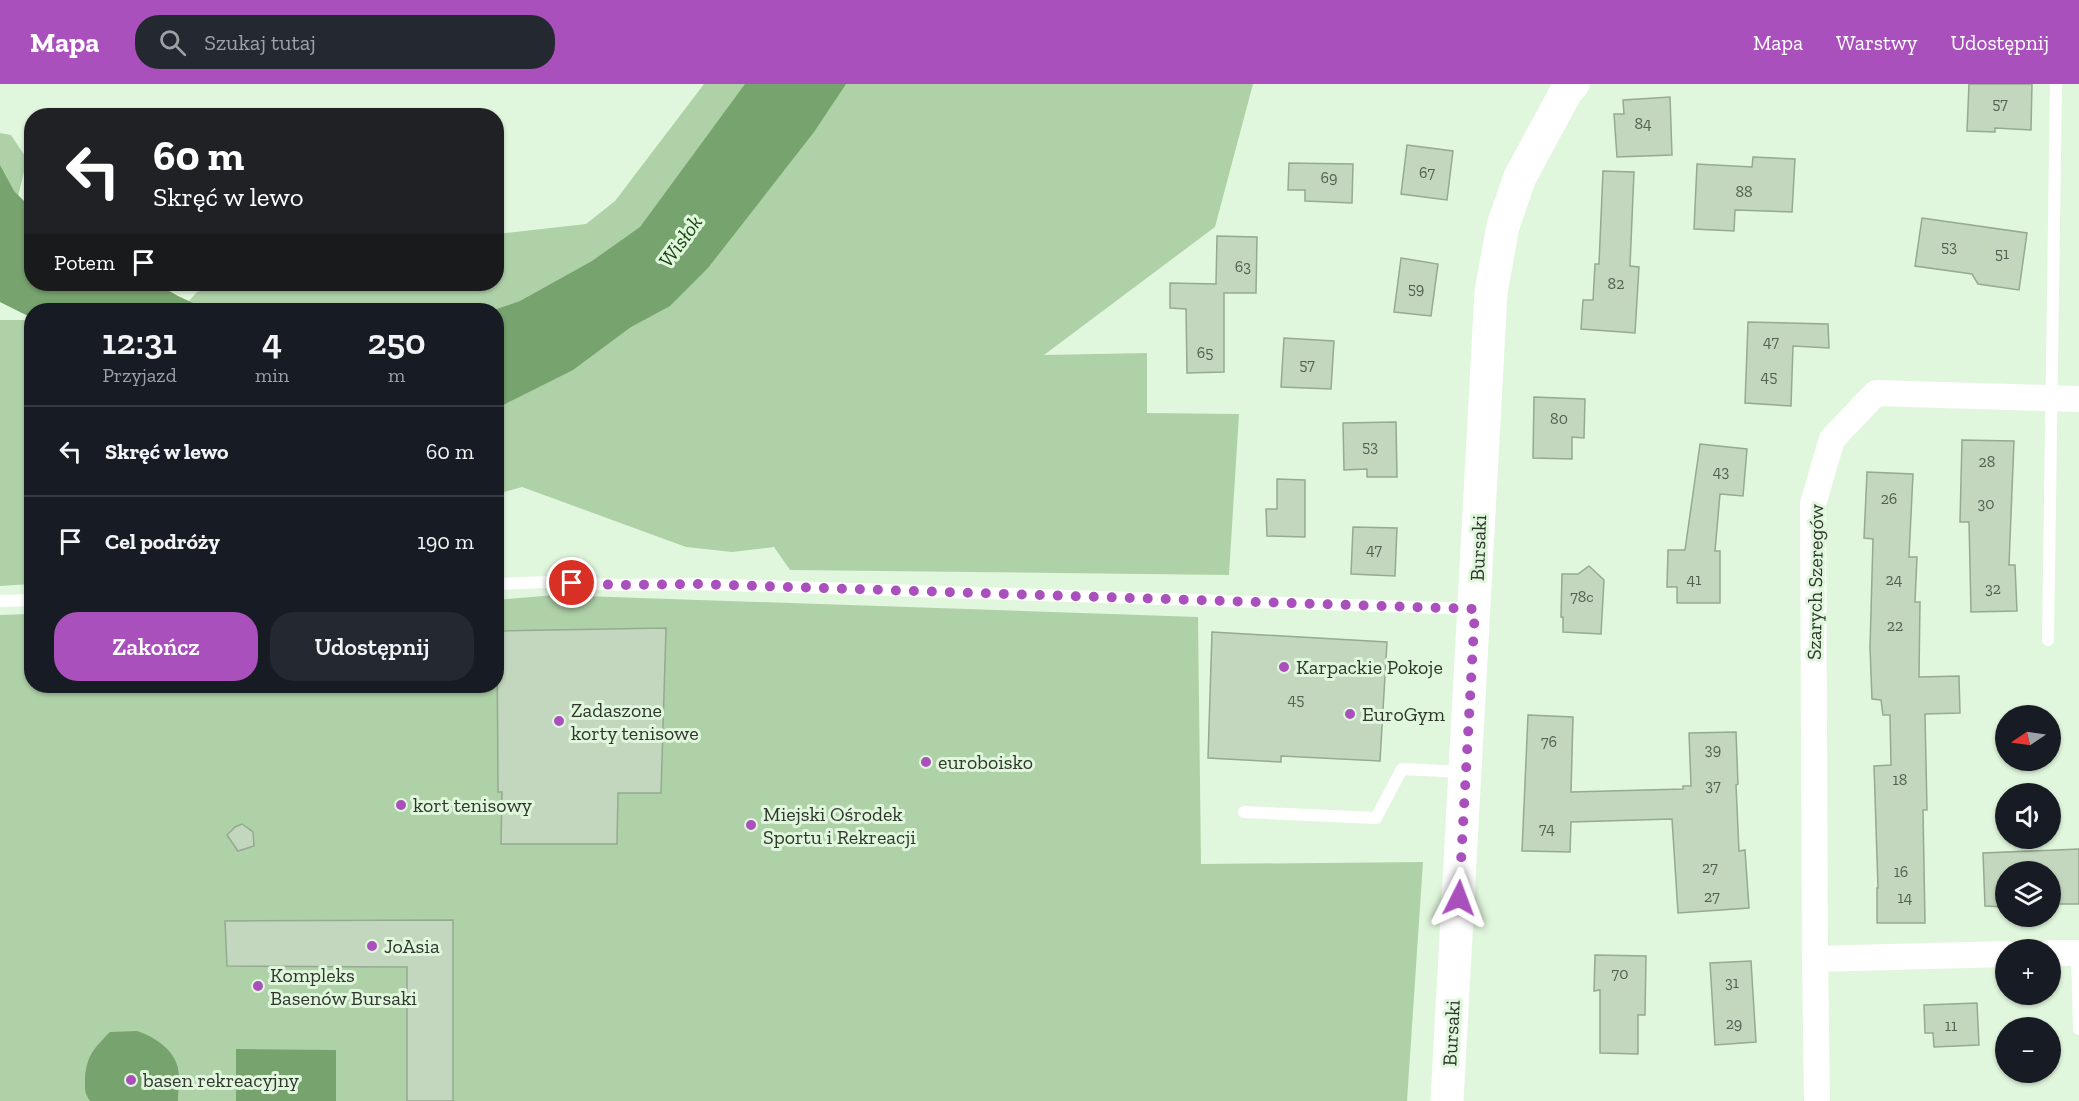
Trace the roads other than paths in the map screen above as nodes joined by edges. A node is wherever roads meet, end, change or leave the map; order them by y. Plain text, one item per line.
1 (1573, 84) edge
2 (2056, 84) edge
3 (2050, 397) junction
4 (2079, 399) edge
5 (504, 584) edge
6 (24, 600) edge
7 (0, 601) edge
8 (1475, 609) junction
9 (2048, 640) dead end
10 (1466, 772) junction
11 (1244, 812) dead end
12 (2061, 953) edge
13 (2078, 953) edge
14 (1995, 954) edge
15 (1815, 959) junction
16 (2079, 1029) edge
17 (1447, 1101) edge
18 (1817, 1101) edge

1 - 8 street, Bursaki
2 - 3 lane
3 - 4 street, Szarych Szeregów
3 - 9 lane
3 - 15 street, Szarych Szeregów
5 - 8 lane
6 - 7 lane
8 - 10 street, Bursaki
10 - 11 lane
10 - 17 street, Bursaki
12 - 13 street
13 - 16 lane
14 - 15 street
15 - 18 street, Szarych Szeregów

